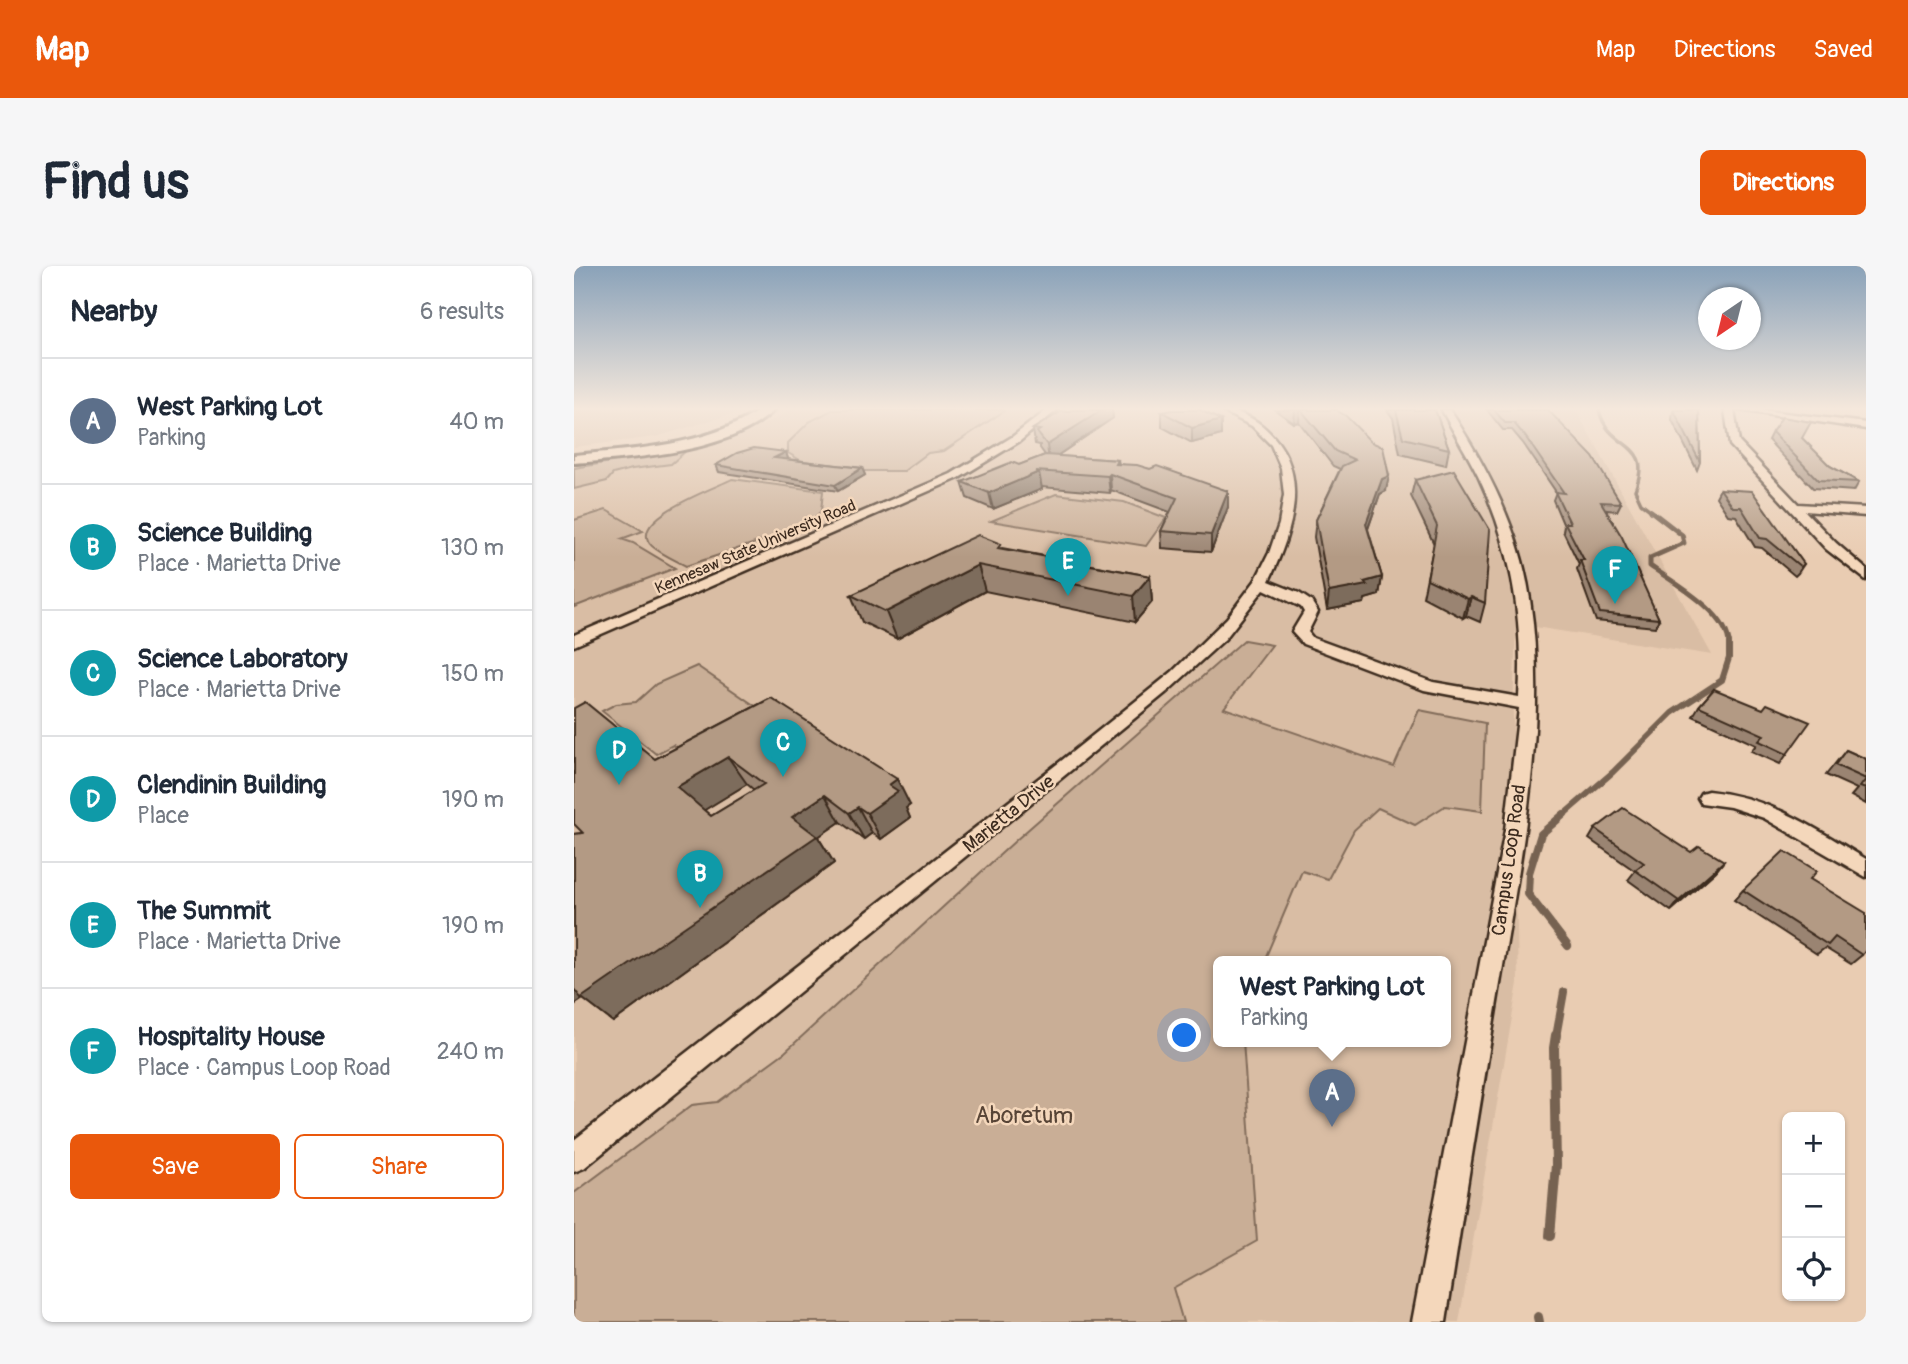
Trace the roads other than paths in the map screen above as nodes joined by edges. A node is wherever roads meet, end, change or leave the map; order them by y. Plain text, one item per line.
1 (983, 459) edge
2 (1282, 459) edge
3 (1475, 459) edge
4 (1750, 459) edge
5 (1795, 507) junction
6 (1866, 512) edge
7 (1866, 576) edge
8 (1261, 583) junction
9 (574, 641) edge
10 (1528, 704) junction
11 (1709, 799) dead end
12 (1866, 869) edge
13 (574, 1158) edge
14 (1429, 1322) edge

1 - 9 street, Kennesaw State University Road
2 - 8 street, Marietta Drive
3 - 10 street, Campus Loop Road
4 - 5 street
5 - 6 street
5 - 7 street
8 - 10 street
8 - 13 street, Marietta Drive
10 - 14 street, Campus Loop Road
11 - 12 street

